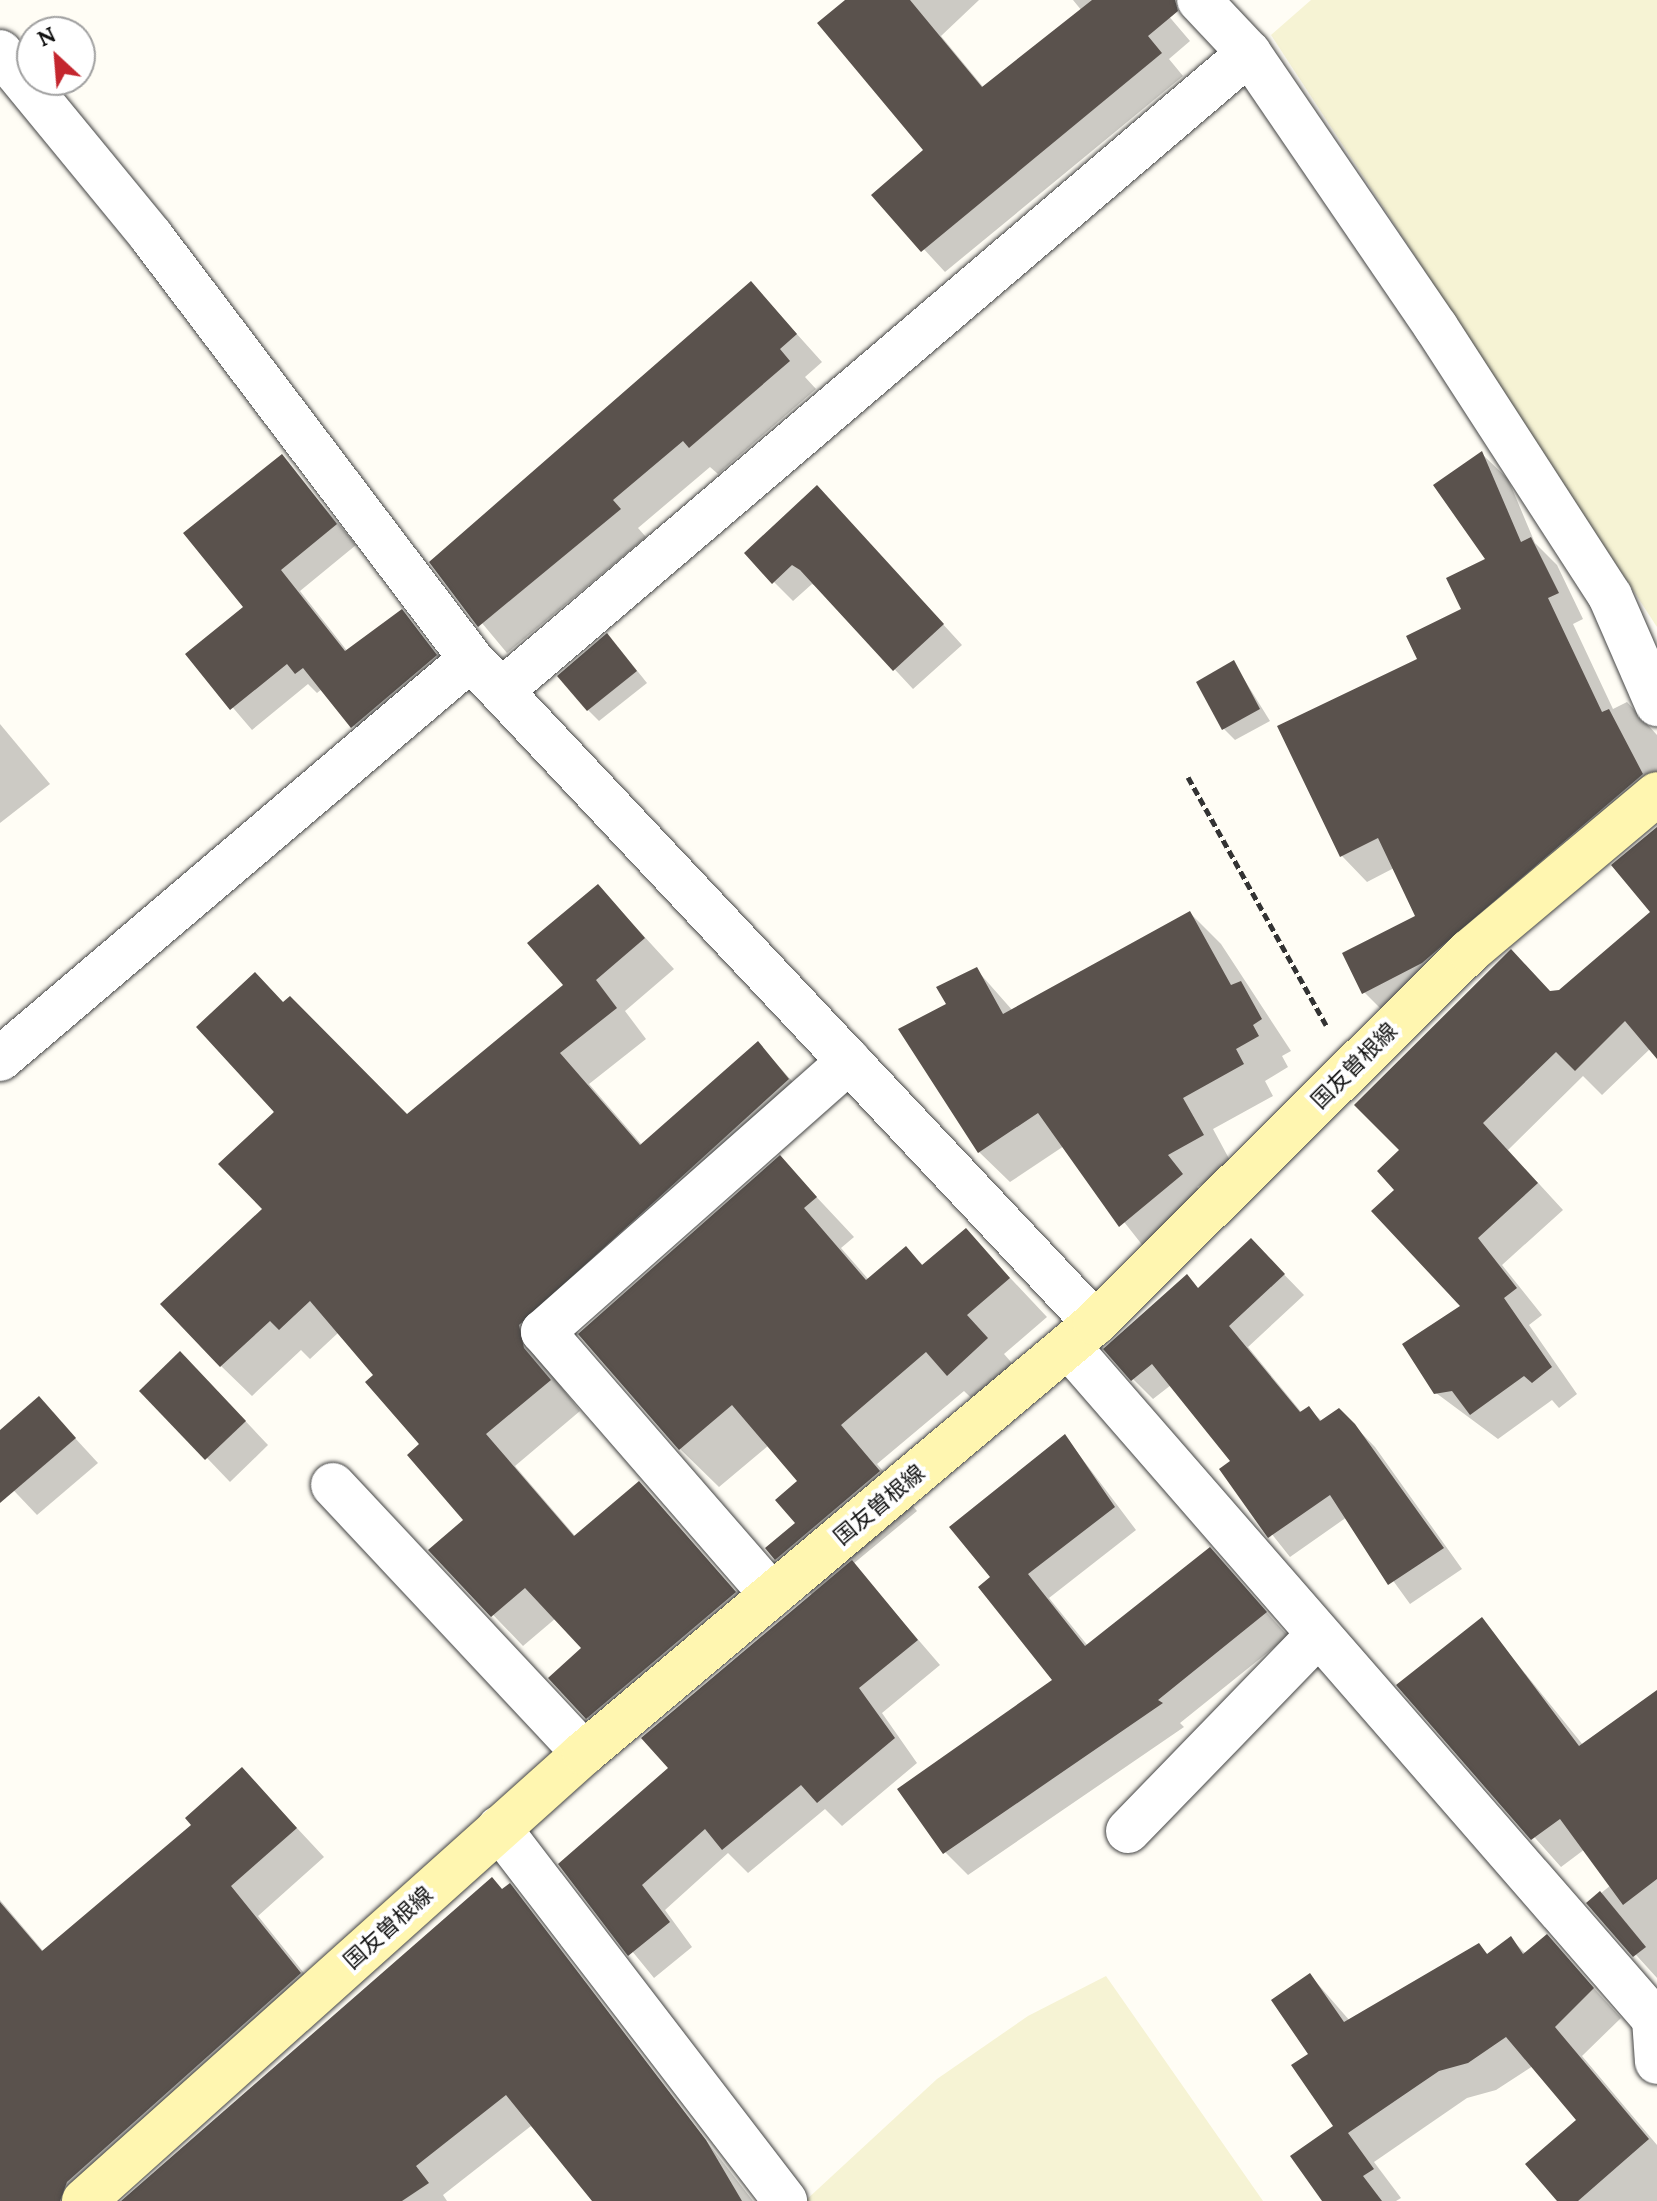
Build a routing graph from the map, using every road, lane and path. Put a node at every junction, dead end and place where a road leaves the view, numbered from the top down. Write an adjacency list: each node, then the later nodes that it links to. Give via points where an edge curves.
1 (1199, 0): 3 (street)
2 (0, 52): 4 (street, via 151,236)
3 (1249, 53): 5 (street); 6 (street, via 1610,596)
4 (471, 659): 5 (street); 9 (street)
5 (501, 691): 10 (street)
6 (1657, 704)
7 (1188, 777): 11 (path)
8 (1657, 794): 11 (main road, 国友曽根線, via 1470,951)
9 (0, 1059)
10 (849, 1061): 12 (street); 14 (street, via 543,1332)
11 (1351, 1070): 12 (main road, 国友曽根線)
12 (1082, 1334): 14 (main road, 国友曽根線); 15 (street)
13 (333, 1485): 16 (street)
14 (772, 1595): 16 (main road, 国友曽根線)
15 (1317, 1636): 18 (street); 19 (street, via 1654,2019)
16 (584, 1753): 17 (main road, 国友曽根線)
17 (499, 1828): 20 (main road, 国友曽根線); 21 (street)
18 (1128, 1831)
19 (1657, 2062)
20 (84, 2201)
21 (785, 2201)

